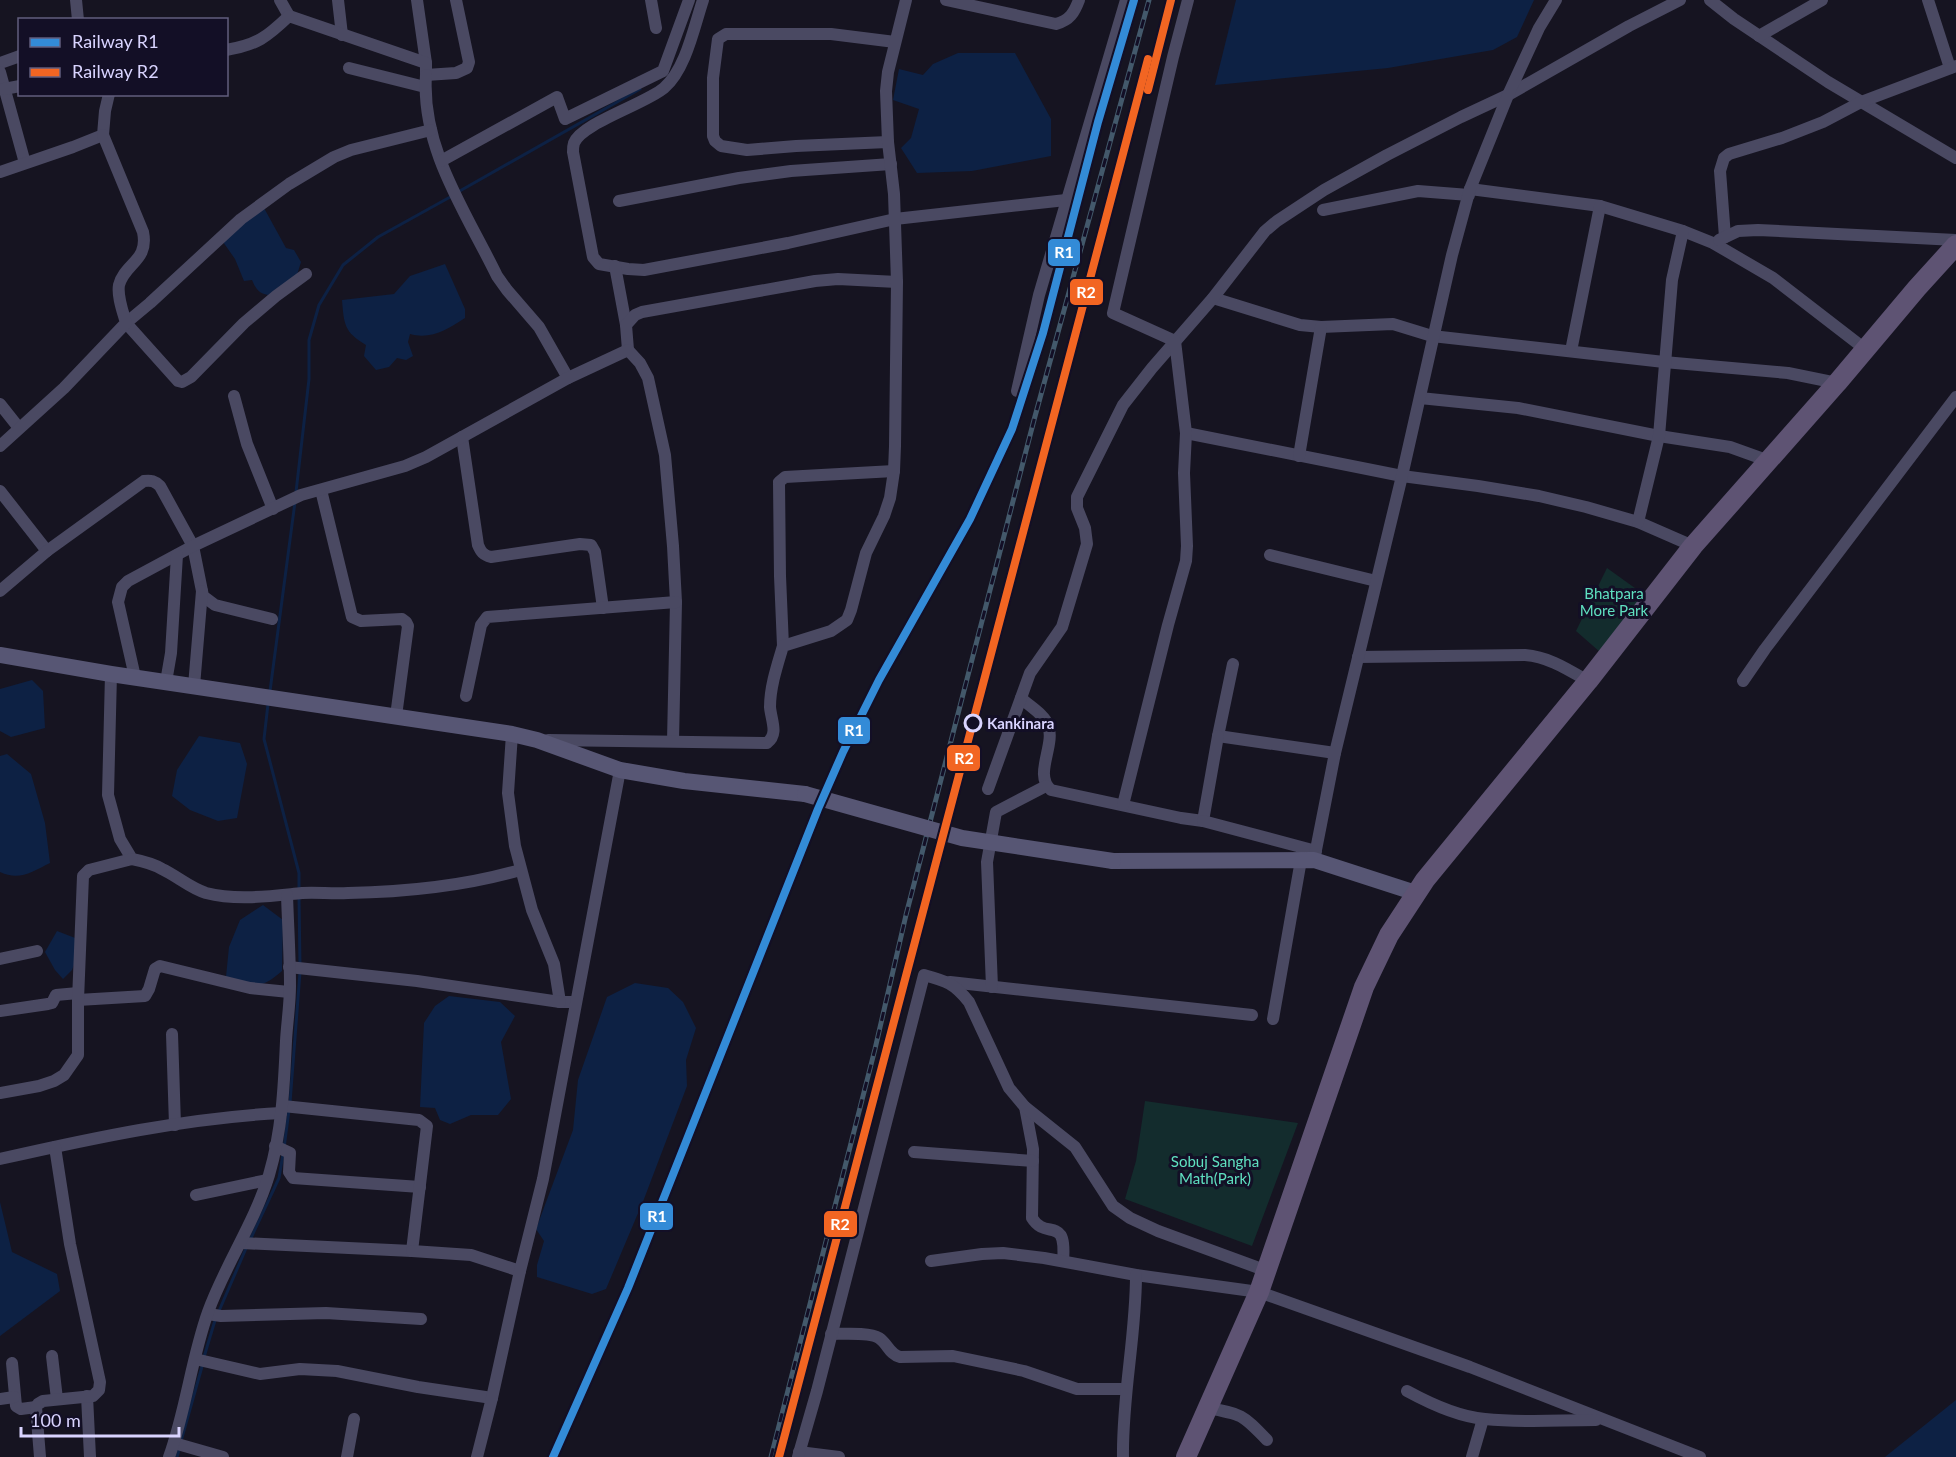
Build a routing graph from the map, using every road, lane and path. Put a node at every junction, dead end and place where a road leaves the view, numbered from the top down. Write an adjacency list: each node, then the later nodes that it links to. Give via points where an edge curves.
1 (76, 0): 20 (street)
2 (280, 0): 19 (street)
3 (338, 0): 22 (street)
4 (417, 0): 31 (street)
5 (456, 0): 31 (street, via 467,68)
6 (651, 0): 21 (street)
7 (689, 0): 37 (street, via 663,71)
8 (703, 0): 40 (street, via 682,62 666,86 584,130)
9 (907, 0): 24 (street)
10 (946, 0): 11 (street, via 1056,24 1072,16)
11 (1078, 0)
12 (1126, 0): 48 (street)
13 (1188, 0): 66 (street, via 1113,313)
14 (1556, 0): 34 (street)
15 (1710, 0): 23 (street)
16 (1822, 0): 23 (street)
17 (1677, 1): 34 (street)
18 (1931, 1): 28 (street)
19 (289, 16): 22 (street); 25 (street, via 259,41)
20 (78, 18)
21 (656, 28)
22 (342, 35): 31 (street)
23 (1759, 36): 36 (street)
24 (895, 42): 41 (street, via 886,91); 41 (street, via 831,34 726,34 718,39 713,78 713,136 721,146 747,150)
25 (228, 50)
26 (18, 57): 27 (street)
27 (0, 63)
28 (1953, 67): 36 (street)
29 (349, 68): 31 (street)
30 (0, 72): 33 (street)
31 (426, 75): 38 (street)
32 (18, 87): 33 (street)
33 (3, 93): 44 (street)
34 (1508, 95): 47 (street); 61 (street, via 1387,155 1296,207 1266,231)
35 (109, 96): 39 (street)
36 (1861, 102): 42 (street); 54 (street, via 1802,131 1724,158 1720,171)
37 (565, 119): 40 (street); 43 (street, via 557,97)
38 (431, 130): 43 (street); 62 (street, via 351,150 289,184 241,219)
39 (103, 135): 44 (street); 62 (street, via 145,240 140,258 119,285)
40 (574, 142): 58 (street, via 593,257 599,264)
41 (888, 142): 45 (street)
42 (1956, 158)
43 (441, 161): 71 (street, via 497,276 539,327)
44 (25, 163): 46 (street)
45 (891, 164): 49 (street, via 739,178); 52 (street)
46 (0, 172)
47 (1470, 192): 50 (street); 51 (street, via 1418,191); 65 (street)
48 (1066, 200): 52 (street); 73 (street)
49 (619, 201)
50 (1600, 206): 53 (street); 69 (street)
51 (1323, 210)
52 (895, 219): 58 (street, via 653,268); 60 (street)
53 (1683, 231): 56 (street); 70 (street, via 1672,280)
54 (1725, 237): 55 (street, via 1738,231 1758,230); 56 (street)
55 (1956, 240)
56 (1713, 243): 67 (street, via 1788,289)
57 (1956, 245): 67 (main road)
58 (615, 266): 63 (street)
59 (306, 274): 62 (street, via 244,323 182,382)
60 (897, 282): 63 (street, via 838,279 796,284 642,312); 85 (street)
61 (1213, 298): 64 (street, via 1300,325); 66 (street)
62 (126, 323): 78 (street)
63 (626, 325): 68 (street)
64 (1320, 327): 65 (street, via 1394,324); 83 (street)
65 (1432, 336): 69 (street); 76 (street)
66 (1175, 341): 79 (street); 113 (street, via 1123,405 1080,489 1077,508 1087,535 1084,554 1062,627 1034,665)
67 (1865, 349): 72 (main road)
68 (628, 350): 71 (street); 99 (street, via 648,378 663,440)
69 (1571, 351): 70 (street)
70 (1664, 362): 72 (street, via 1788,373); 80 (street)
71 (568, 378): 81 (street)
72 (1837, 383): 84 (main road)
73 (1017, 391)
74 (234, 396): 89 (street, via 247,444)
75 (1956, 397): 109 (street)
76 (1420, 398): 80 (street, via 1518,408); 86 (street)
77 (0, 404): 78 (street)
78 (19, 428): 82 (street)
79 (1186, 433): 83 (street); 123 (street, via 1186,561)
80 (1659, 436): 84 (street, via 1730,447); 90 (street)
81 (462, 437): 87 (street, via 405,466); 100 (street, via 481,552 491,556 591,545)
82 (0, 446)
83 (1299, 456): 86 (street)
84 (1768, 461): 92 (main road)
85 (894, 471): 102 (street, via 890,498 866,553 847,620 831,631); 102 (street, via 780,479)
86 (1402, 476): 90 (street, via 1539,496); 96 (street)
87 (321, 490): 89 (street); 114 (street, via 352,616 361,621 402,619 408,626)
88 (0, 491): 93 (street)
89 (273, 508): 91 (street)
90 (1638, 522): 92 (street)
91 (193, 546): 93 (street, via 160,486 148,480); 94 (street); 97 (street)
92 (1693, 546): 108 (main road)
93 (47, 551): 98 (street)
94 (177, 555): 107 (street, via 128,581 119,592); 110 (street)
95 (1270, 555): 96 (street)
96 (1376, 580): 104 (street)
97 (202, 589): 101 (street, via 203,596 215,605); 111 (street)
98 (0, 591)
99 (676, 602): 100 (street); 118 (street)
100 (603, 608): 112 (street, via 486,617)
101 (272, 619)
102 (783, 646): 118 (street, via 770,708 772,740 759,744)
103 (0, 655): 106 (main road)
104 (1358, 657): 108 (street, via 1539,656); 119 (street)
105 (1233, 664): 116 (street)
106 (111, 674): 107 (main road); 126 (street, via 108,795 120,839)
107 (135, 677): 110 (main road)
108 (1588, 681): 128 (main road)
109 (1743, 681)
110 (166, 682): 111 (main road)
111 (194, 686): 114 (main road)
112 (466, 696)
113 (1021, 698): 121 (street, via 1048,723 1050,736 1043,777); 122 (street)
114 (396, 716): 115 (main road)
115 (512, 734): 117 (main road); 127 (street, via 508,793)
116 (1218, 736): 119 (street); 124 (street)
117 (537, 740): 118 (street); 120 (main road)
118 (673, 741)
119 (1335, 753): 125 (street)
120 (620, 770): 125 (main road, bridge, via 805,794 962,838 1113,861); 138 (street)
121 (1046, 786): 123 (street); 134 (street, via 996,812 987,862)
122 (988, 789)
123 (1123, 805): 124 (street)
124 (1203, 821): 125 (street)
125 (1310, 857): 128 (main road); 141 (street)
126 (132, 860): 129 (street, via 154,865 206,893); 136 (street, via 89,870 83,876)
127 (520, 870): 129 (street, via 423,888); 137 (street, via 554,964)
128 (1416, 893): 160 (main road, via 1389,935 1364,987)
129 (294, 894): 132 (street)
130 (37, 951): 131 (street)
131 (0, 959)
132 (296, 968): 135 (street); 137 (street)
133 (950, 982): 134 (street); 144 (street, via 969,1002 1000,1073); 165 (street, via 924,975)
134 (992, 987): 140 (street)
135 (290, 992): 136 (street, via 250,988 160,966 155,969 145,996); 145 (street)
136 (78, 997): 139 (street, via 56,995 52,1003); 143 (street, via 78,1056 72,1066 54,1081)
137 (560, 1002): 138 (street)
138 (575, 1002): 159 (street, via 543,1179)
139 (0, 1011)
140 (1252, 1015)
141 (1273, 1019)
142 (172, 1034): 146 (street)
143 (0, 1093)
144 (1025, 1107): 151 (street, via 1033,1139); 160 (street, via 1075,1147 1120,1213)
145 (286, 1108): 146 (street); 148 (street); 153 (street, via 419,1120 428,1126)
146 (175, 1125): 147 (street)
147 (55, 1147): 150 (street); 171 (street, via 70,1244 99,1382 97,1393)
148 (280, 1148): 152 (street); 153 (street, via 290,1153 289,1172 293,1178)
149 (914, 1152): 151 (street)
150 (0, 1159)
151 (1033, 1161): 158 (street, via 1034,1222 1062,1236)
152 (267, 1180): 154 (street); 155 (street)
153 (420, 1187): 156 (street)
154 (196, 1195)
155 (248, 1243): 156 (street); 163 (street, via 220,1285)
156 (412, 1251): 159 (street, via 471,1255)
157 (931, 1261): 158 (street, via 992,1253)
158 (1063, 1261): 161 (street)
159 (520, 1271): 173 (street)
160 (1267, 1271): 162 (main road)
161 (1136, 1275): 162 (street); 169 (street)
162 (1259, 1292): 177 (main road); 180 (street)
163 (214, 1315): 164 (street, via 326,1313); 167 (street)
164 (421, 1319)
165 (831, 1334): 169 (street, via 874,1336 900,1357 953,1356 1024,1371 1077,1389); 183 (street)
166 (52, 1356): 175 (street)
167 (201, 1361): 173 (street, via 260,1374 300,1369 337,1371); 182 (street)
168 (12, 1363): 172 (street)
169 (1126, 1389): 192 (street)
170 (1407, 1391): 179 (street, via 1444,1408)
171 (87, 1396): 175 (street); 186 (street)
172 (14, 1397): 174 (street); 176 (street, via 19,1408)
173 (492, 1398): 190 (street)
174 (0, 1399)
175 (57, 1400): 176 (street, via 43,1401)
176 (36, 1407): 185 (street)
177 (1207, 1408): 181 (street, via 1239,1414); 193 (main road)
178 (354, 1419): 189 (street)
179 (1483, 1419): 180 (street); 194 (street)
180 (1603, 1419): 184 (street)
181 (1267, 1440)
182 (179, 1445): 187 (street); 188 (street)
183 (799, 1454): 191 (street)
184 (1692, 1455)
185 (40, 1457)
186 (90, 1457)
187 (169, 1457)
188 (223, 1457)
189 (347, 1457)
190 (477, 1457)
191 (839, 1457)
192 (1123, 1457)
193 (1186, 1457)
194 (1472, 1457)

